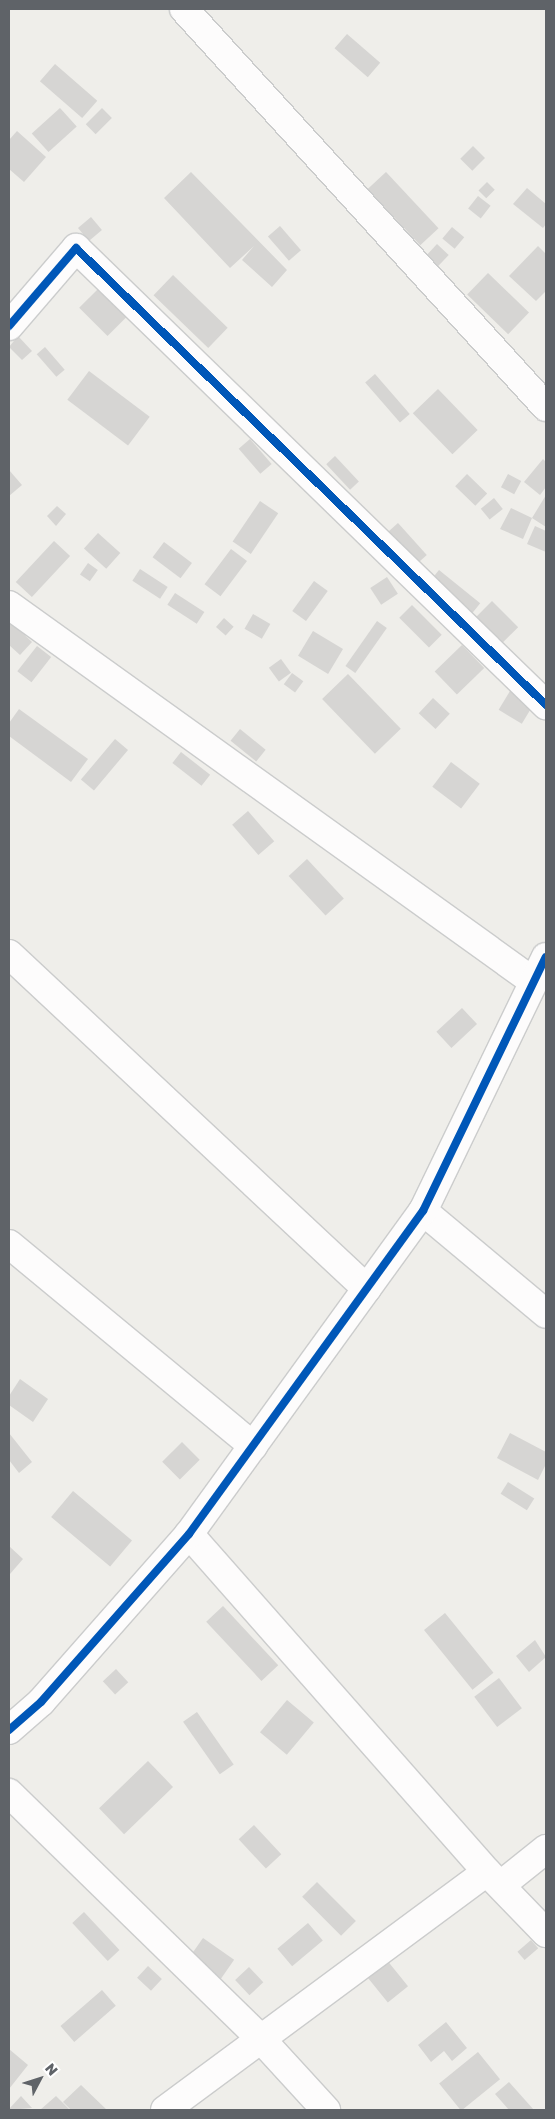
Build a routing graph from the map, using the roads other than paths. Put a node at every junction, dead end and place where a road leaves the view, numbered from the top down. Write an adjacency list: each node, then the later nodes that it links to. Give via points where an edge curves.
1 (184, 9): 3 (street)
2 (9, 326): 5 (street, via 76,248)
3 (546, 407)
4 (9, 605): 8 (street)
5 (546, 705)
6 (9, 954): 11 (street)
7 (546, 957): 8 (street)
8 (534, 982): 9 (street)
9 (423, 1211): 11 (street); 12 (street)
10 (9, 1244): 13 (street)
11 (367, 1289): 13 (street)
12 (546, 1314)
13 (252, 1446): 14 (street)
14 (189, 1534): 15 (street, via 41,1702); 18 (street)
15 (10, 1724)
16 (9, 1793): 20 (street)
17 (546, 1849): 18 (street)
18 (494, 1879): 19 (street); 20 (street)
19 (546, 1933)
20 (260, 2038): 21 (street); 22 (street)
21 (165, 2110)
22 (326, 2110)

